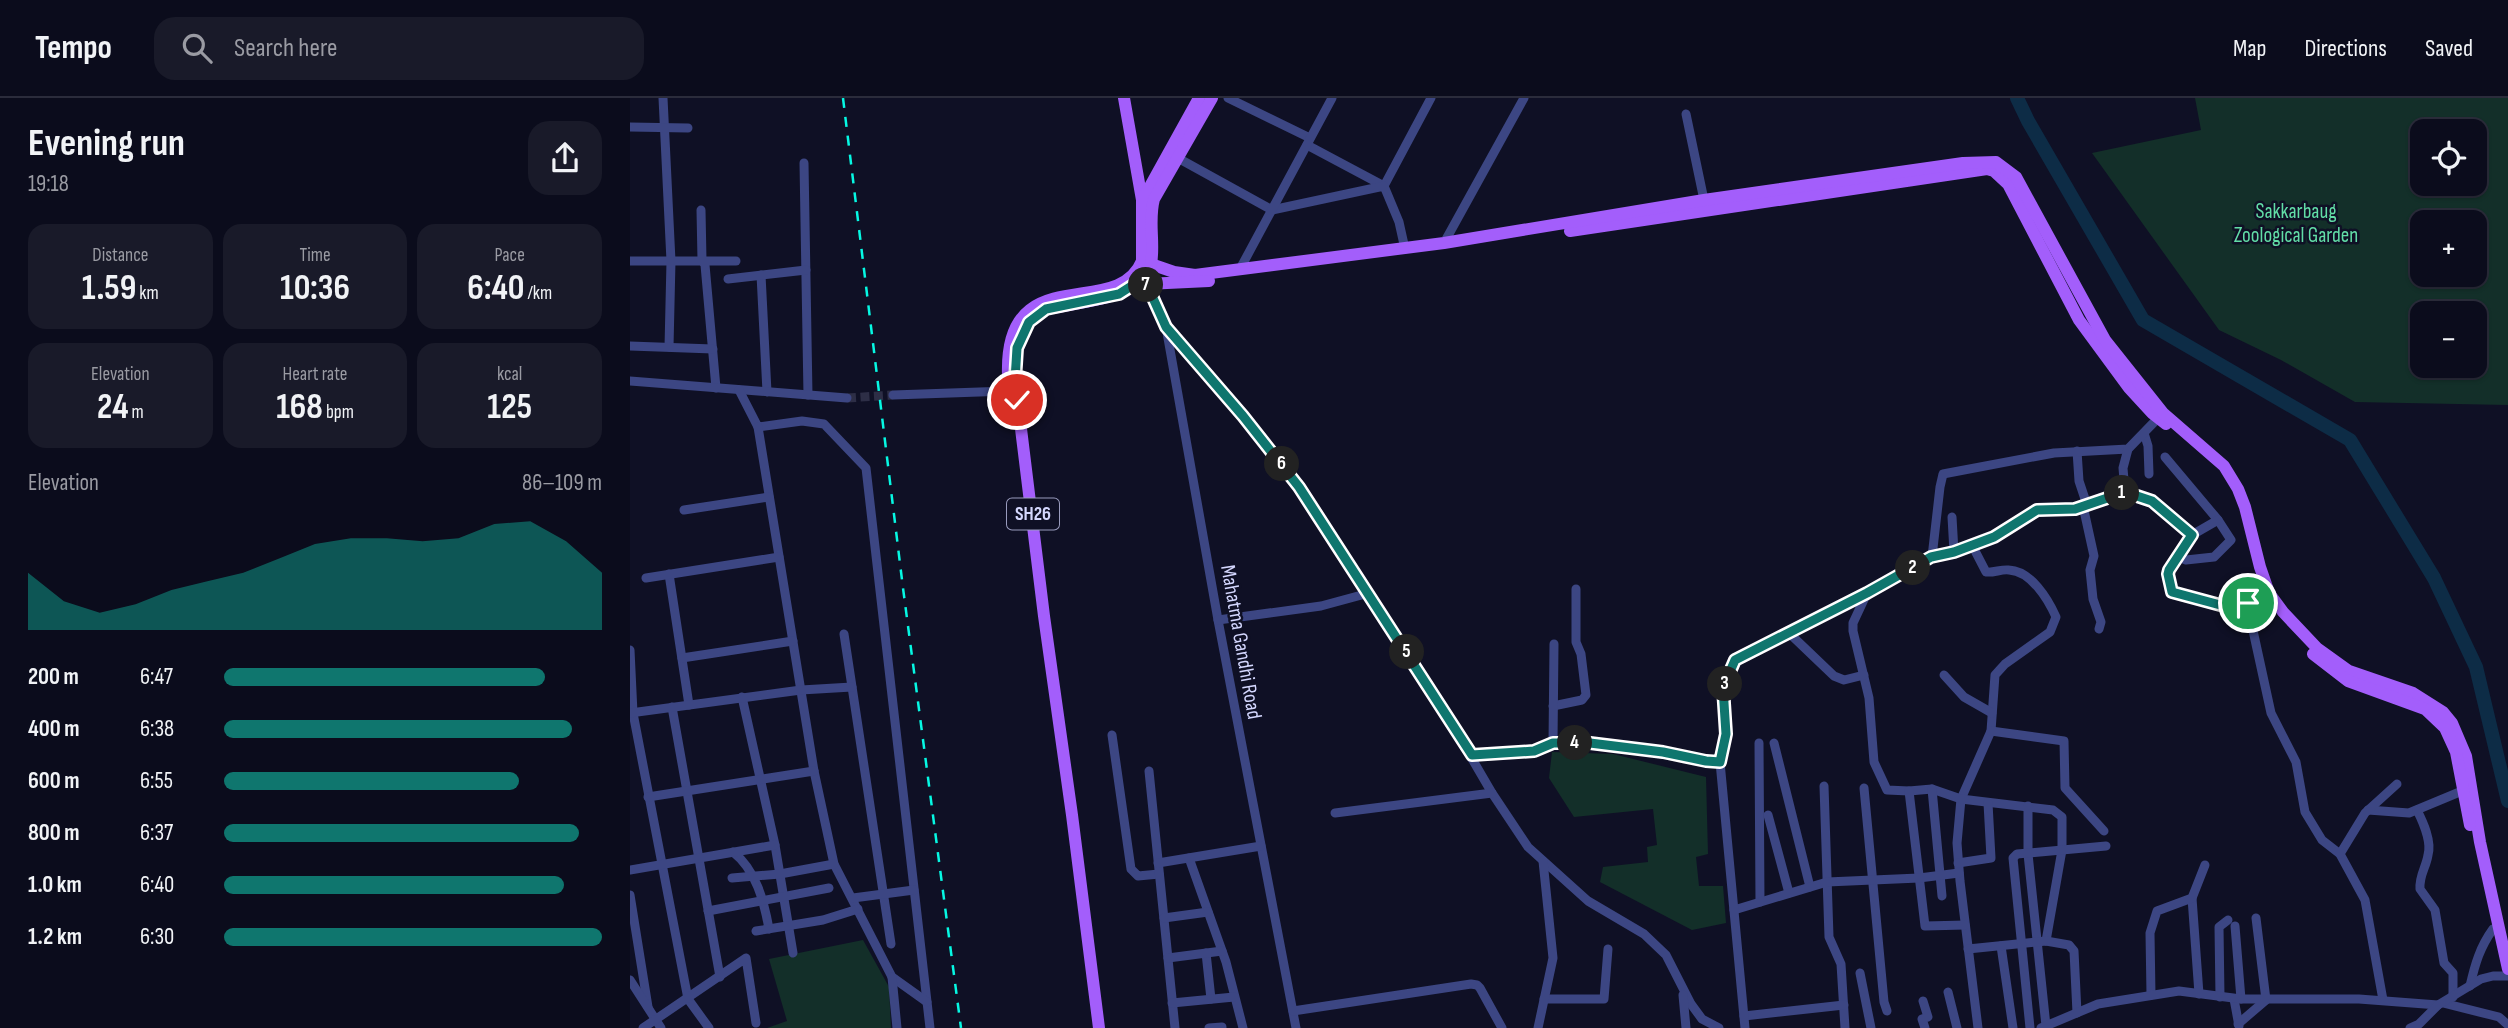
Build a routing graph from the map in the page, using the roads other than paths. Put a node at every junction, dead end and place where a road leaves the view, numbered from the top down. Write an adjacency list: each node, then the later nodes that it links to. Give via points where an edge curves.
1 (663, 98): 11 (street)
2 (1124, 98): 18 (main road)
3 (1199, 98): 18 (main road)
4 (1212, 98): 14 (main road)
5 (1228, 98): 13 (street)
6 (1332, 98): 13 (street)
7 (1432, 98): 16 (street)
8 (1524, 98): 22 (street)
9 (1686, 114): 17 (street)
10 (630, 127): 11 (street)
11 (664, 128): 12 (street); 26 (street)
12 (688, 128)
13 (1309, 142): 16 (street); 20 (street)
14 (1176, 158): 20 (street); 21 (main road)
15 (804, 163): 29 (street)
16 (1384, 186): 20 (street); 23 (street)
17 (1704, 200): 22 (main road); 45 (main road, via 1996,162 2016,177 2105,340)
18 (1142, 201): 21 (main road); 30 (main road)
19 (701, 210): 24 (street)
20 (1272, 210): 28 (street)
21 (1151, 211): 30 (main road)
22 (1444, 243): 23 (main road)
23 (1405, 249): 28 (main road)
24 (702, 260): 26 (street); 27 (street); 36 (street)
25 (630, 261): 26 (street)
26 (671, 261): 35 (street)
27 (736, 261)
28 (1240, 269): 30 (main road, via 1184,274)
29 (806, 270): 31 (street); 42 (street)
30 (1144, 271): 33 (street, Mahatma Gandhi Road); 40 (main road, SH26, via 1099,291 1040,302 1029,311 1010,341); 45 (main road, via 1192,283 1299,271 1987,169 2008,184 2079,320 2129,388); 213 (main road, SH26, via 1119,294 1038,314 1022,334 1015,361)
31 (761, 275): 32 (street); 41 (street)
32 (728, 279)
33 (1166, 327): 67 (street, via 1278,458); 71 (street, Mahatma Gandhi Road)
34 (630, 346): 35 (street)
35 (669, 347): 36 (street)
36 (713, 349): 38 (street)
37 (630, 381): 38 (street)
38 (716, 388): 39 (street)
39 (739, 390): 41 (street); 46 (street)
40 (1008, 391): 43 (street); 213 (main road, SH26)
41 (767, 392): 42 (street)
42 (808, 395): 44 (street)
43 (893, 395)
44 (847, 398)
45 (2160, 415): 47 (street); 69 (main road, via 2224,466 2238,489)
46 (758, 427): 53 (street); 143 (street, via 802,421 824,424 866,468)
47 (2144, 433): 48 (street); 51 (street)
48 (2128, 449): 49 (street); 52 (street, via 2123,468)
49 (2077, 452): 54 (street); 62 (street, via 1944,474)
50 (2165, 457): 57 (street)
51 (2149, 474)
52 (2125, 492): 54 (street); 58 (street, via 2152,501)
53 (769, 497): 55 (street); 61 (street)
54 (2085, 505): 59 (street, via 2037,510); 72 (street)
55 (684, 510)
56 (1952, 517): 60 (street)
57 (2218, 520): 58 (street); 63 (street, via 2231,540 2214,557)
58 (2192, 535): 63 (street)
59 (1972, 545): 60 (street); 89 (street, via 1986,572 2006,569 2026,575 2056,617 2050,632 1994,675)
60 (1954, 552): 62 (street)
61 (779, 557): 64 (street); 75 (street)
62 (1932, 557): 68 (street)
63 (2179, 557): 70 (street, via 2168,574 2172,592 2224,606)
64 (670, 574): 65 (street); 78 (street)
65 (646, 578)
66 (1576, 589): 86 (street, via 1576,642 1586,695)
67 (1369, 593): 71 (street, via 1321,606); 95 (street)
68 (1867, 593): 73 (street); 81 (street, via 1853,626)
69 (2267, 594): 70 (street); 106 (main road, via 2287,630 2330,668 2348,681 2411,702 2445,728); 175 (main road, via 2299,631 2349,671 2413,693 2452,723 2466,755)
70 (2248, 603): 123 (street, via 2271,713 2296,762 2305,812 2322,841)
71 (1218, 620): 118 (street, Mahatma Gandhi Road)
72 (2099, 629)
73 (1789, 633): 81 (street, via 1834,676 1844,680); 96 (street, via 1735,660 1723,688 1726,734)
74 (844, 634): 82 (street)
75 (793, 641): 78 (street); 83 (street)
76 (1554, 644): 86 (street)
77 (630, 650): 79 (street)
78 (682, 658): 85 (street)
79 (631, 671): 88 (street)
80 (1944, 675): 89 (street, via 1964,697)
81 (1864, 676): 105 (street, via 1874,762 1887,790)
82 (852, 687): 83 (street); 144 (street)
83 (801, 690): 84 (street); 97 (street)
84 (742, 697): 85 (street); 99 (street)
85 (689, 705): 87 (street)
86 (1553, 706): 92 (street)
87 (672, 708): 88 (street); 104 (street)
88 (632, 713): 108 (street)
89 (1992, 713): 90 (street)
90 (1991, 731): 109 (street); 116 (street, via 2064,741 2065,788)
91 (1112, 735): 134 (street, via 1131,869 1138,876)
92 (1553, 743): 95 (street, via 1534,751); 96 (street, via 1590,743)
93 (1759, 743): 152 (street)
94 (1774, 743): 141 (street)
95 (1472, 755): 107 (street)
96 (1720, 762): 154 (street)
97 (814, 771): 99 (street); 128 (street)
98 (1149, 771): 127 (street)
99 (761, 779): 104 (street); 117 (street)
100 (2397, 784): 112 (street)
101 (1824, 786): 140 (street)
102 (1864, 788): 139 (street)
103 (1932, 789): 105 (street); 109 (street); 135 (street)
104 (686, 791): 108 (street); 124 (street)
105 (1909, 791): 138 (street)
106 (2462, 791): 113 (street); 162 (main road)
107 (1492, 793): 114 (street); 126 (street, via 1528,847)
108 (648, 797): 129 (street)
109 (1961, 799): 110 (street); 131 (street)
110 (1988, 803): 111 (street); 131 (street, via 1991,859)
111 (2028, 806): 120 (street, via 2053,810 2062,817); 122 (street)
112 (2368, 810): 113 (street, via 2405,814); 123 (street)
113 (2417, 810): 186 (street, via 2429,854 2420,889 2435,910 2444,963 2453,973)
114 (1335, 813)
115 (1768, 815): 145 (street)
116 (2104, 831)
117 (775, 845): 121 (street); 133 (street)
118 (1261, 846): 125 (street); 199 (street, Mahatma Gandhi Road)
119 (2106, 846): 120 (street)
120 (2062, 850): 122 (street); 164 (street)
121 (733, 852): 124 (street); 136 (street)
122 (2028, 854): 164 (street); 166 (street, via 2012,858)
123 (2340, 854): 192 (street, via 2365,900)
124 (699, 858): 129 (street); 155 (street)
125 (1189, 858): 127 (street); 156 (street)
126 (1544, 861): 180 (street, via 1588,901 1644,934 1666,955); 189 (street, via 1553,958)
127 (1158, 863): 134 (street)
128 (834, 864): 133 (street); 149 (street)
129 (661, 865): 132 (street); 187 (street)
130 (2205, 865): 150 (street)
131 (1959, 868): 135 (street); 160 (street)
132 (630, 870)
133 (780, 874): 136 (street); 148 (street)
134 (1160, 874): 157 (street)
135 (1941, 875): 138 (street); 147 (street)
136 (752, 876): 137 (street); 151 (street)
137 (732, 878)
138 (1919, 878): 139 (street); 160 (street, via 1925,926)
139 (1871, 880): 140 (street); 200 (street)
140 (1827, 882): 141 (street); 197 (street, via 1829,937 1841,964)
141 (1810, 887): 145 (street)
142 (829, 888): 148 (street)
143 (914, 890): 144 (street); 193 (street)
144 (884, 894): 149 (street); 165 (street)
145 (1789, 894): 152 (street)
146 (630, 895): 198 (street)
147 (1942, 895)
148 (784, 898): 151 (street); 159 (street)
149 (853, 898): 153 (street)
150 (2192, 898): 182 (street); 183 (street, via 2157,911 2150,933)
151 (764, 902): 155 (street); 161 (street)
152 (1760, 902): 154 (street)
153 (858, 909): 159 (street); 177 (street)
154 (1734, 910): 202 (street)
155 (708, 911): 176 (street)
156 (1208, 912): 157 (street); 170 (street)
157 (1164, 918): 173 (street)
158 (2256, 918): 191 (street)
159 (789, 925): 161 (street); 171 (street)
160 (1965, 925): 169 (street)
161 (769, 929): 163 (street)
162 (2493, 929): 175 (main road); 179 (street, via 2479,952)
163 (756, 931)
164 (2042, 942): 166 (street); 201 (street, via 2069,945 2074,951); 208 (street)
165 (891, 944)
166 (2022, 944): 167 (street); 229 (street)
167 (2001, 946): 169 (street); 228 (street)
168 (1608, 949): 189 (street, via 1604,999)
169 (1968, 949): 227 (street)
170 (1222, 951): 172 (street); 184 (street)
171 (793, 953)
172 (1206, 953): 173 (street); 188 (street)
173 (1168, 958): 195 (street)
174 (1860, 973): 224 (street)
175 (2507, 976): 179 (street, via 2493,976)
176 (720, 977): 187 (street); 203 (street, via 746,958)
177 (892, 977): 193 (street); 211 (street)
178 (630, 980): 198 (street)
179 (2470, 986): 186 (street)
180 (1682, 987): 220 (street); 221 (street, via 1702,1019)
181 (1948, 992): 226 (street)
182 (2199, 994): 183 (street, via 2179,990); 185 (street)
183 (2151, 995): 201 (street, via 2098,1004)
184 (1234, 997): 188 (street); 216 (street)
185 (2220, 997): 190 (street); 190 (street, via 2219,927 2232,923)
186 (2453, 998): 196 (street)
187 (688, 999): 204 (street); 210 (street)
188 (1212, 999): 195 (street)
189 (1544, 999): 219 (street)
190 (2237, 999): 191 (street); 206 (street)
191 (2266, 1000): 192 (street); 206 (street)
192 (2383, 1000): 196 (street)
193 (927, 1002): 212 (street)
194 (1923, 1002): 225 (street, via 1928,1017 1922,1019)
195 (1172, 1003): 214 (street)
196 (2441, 1004): 205 (street, via 2500,1017); 230 (street)
197 (1844, 1005): 202 (street); 223 (street)
198 (648, 1007): 204 (street)
199 (1293, 1011): 217 (street, Mahatma Gandhi Road); 218 (street, via 1471,984 1480,988)
200 (1887, 1011)
201 (2077, 1013): 208 (street)
202 (1744, 1016): 222 (street)
203 (756, 1023)
204 (659, 1024): 209 (street)
205 (2508, 1025)
206 (2239, 1026)
207 (1222, 1027): 215 (street)
208 (2043, 1027)
209 (643, 1028)
210 (709, 1028)
211 (897, 1028)
212 (930, 1028)
213 (1096, 1028)
214 (1175, 1028)
215 (1209, 1028)
216 (1243, 1028)
217 (1296, 1028)
218 (1502, 1028)
219 (1538, 1028)
220 (1686, 1028)
221 (1719, 1028)
222 (1745, 1028)
223 (1845, 1028)
224 (1871, 1028)
225 (1925, 1028)
226 (1957, 1028)
227 (1978, 1028)
228 (2013, 1028)
229 (2030, 1028)
230 (2410, 1028)

